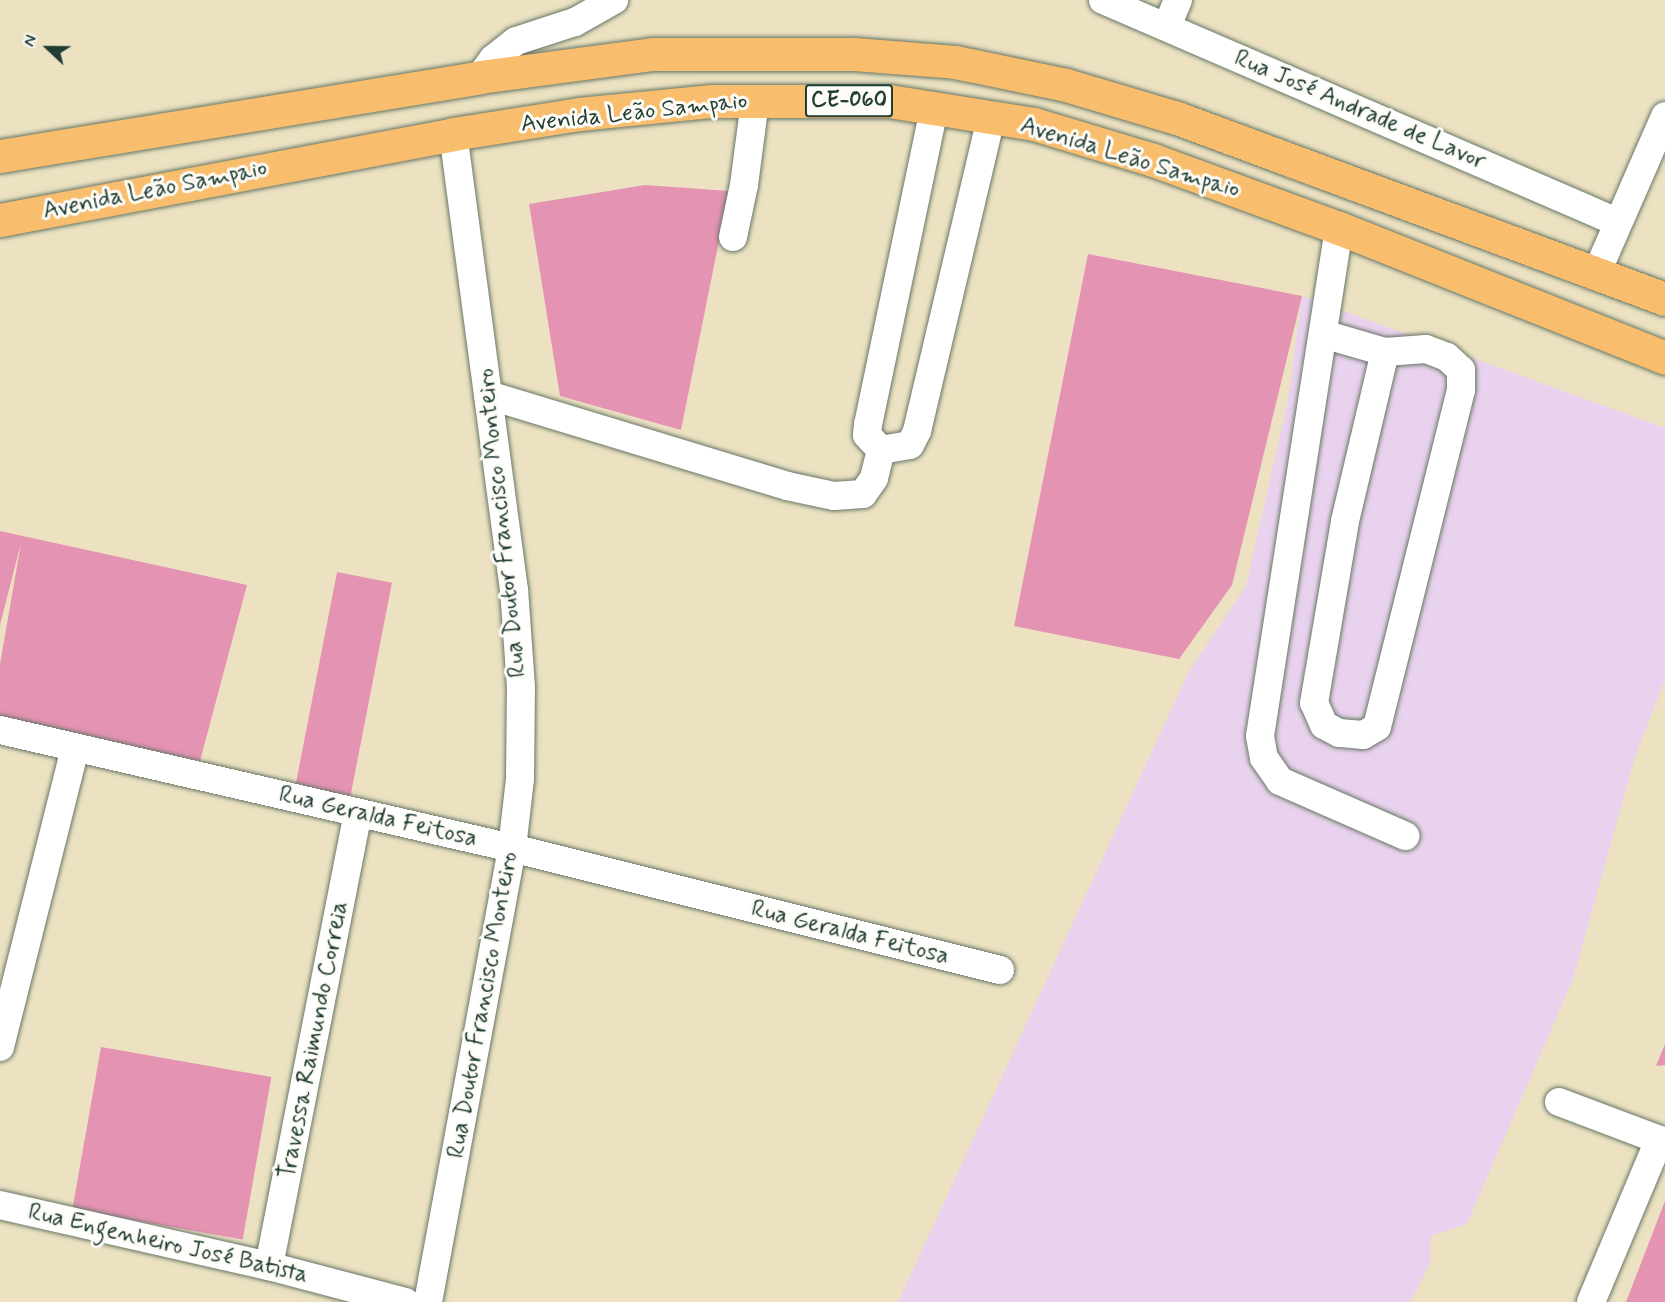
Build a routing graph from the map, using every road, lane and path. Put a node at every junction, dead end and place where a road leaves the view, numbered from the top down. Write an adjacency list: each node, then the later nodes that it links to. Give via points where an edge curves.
1 (614, 0): 5 (street, via 583,19 516,41 493,59)
2 (1103, 0): 4 (street, Rua José Andrade de Lavor)
3 (1178, 0): 4 (street)
4 (1167, 26): 13 (street, Rua José Andrade de Lavor)
5 (480, 77): 11 (highway, Avenida Leão Sampaio / CE-060); 16 (highway, Avenida Leão Sampaio / CE-060, via 652,54 854,54 955,62 1066,85 1177,118)
6 (755, 101): 7 (highway, Avenida Leão Sampaio / CE-060, via 888,101); 10 (highway, Avenida Leão Sampaio / CE-060, via 712,101 579,114); 15 (street)
7 (934, 109): 9 (highway, Avenida Leão Sampaio / CE-060); 22 (street, via 868,424 867,435)
8 (1665, 116): 13 (street)
9 (991, 118): 14 (highway, Avenida Leão Sampaio / CE-060, via 1034,124 1153,160); 22 (street, via 917,432 910,445)
10 (453, 134): 12 (highway, Avenida Leão Sampaio / CE-060); 21 (street, Rua Doutor Francisco Monteiro)
11 (0, 156)
12 (0, 220)
13 (1617, 222): 16 (street)
14 (1339, 228): 18 (street); 20 (highway, Avenida Leão Sampaio / CE-060)
15 (733, 237)
16 (1597, 272): 17 (highway, Avenida Leão Sampaio / CE-060)
17 (1665, 299)
18 (1323, 334): 19 (street); 26 (street, via 1260,736 1264,758 1281,781)
19 (1385, 352): 19 (street, via 1345,521 1314,703 1324,725 1339,733 1363,735 1377,727 1461,390 1461,370 1447,357 1426,349)
20 (1665, 358)
21 (488, 395): 22 (street, via 775,482 834,496 863,494 874,478); 27 (street, Rua Doutor Francisco Monteiro, via 514,590 521,687 520,779)
22 (881, 450)
23 (0, 730): 24 (street, Rua Geralda Feitosa)
24 (75, 748): 25 (street, Rua Geralda Feitosa); 29 (street)
25 (358, 813): 27 (street, Rua Geralda Feitosa); 33 (street, Travessa Raimundo Correia)
26 (1406, 836)
27 (512, 848): 28 (street, Rua Geralda Feitosa); 35 (street, Rua Doutor Francisco Monteiro)
28 (1000, 970)
29 (0, 1047)
30 (1559, 1102): 31 (street)
31 (1662, 1141): 36 (street)
32 (0, 1205): 33 (street, Rua Engenheiro José Batista)
33 (269, 1266): 34 (street, Rua Engenheiro José Batista)
34 (405, 1302)
35 (428, 1302)
36 (1591, 1302)

